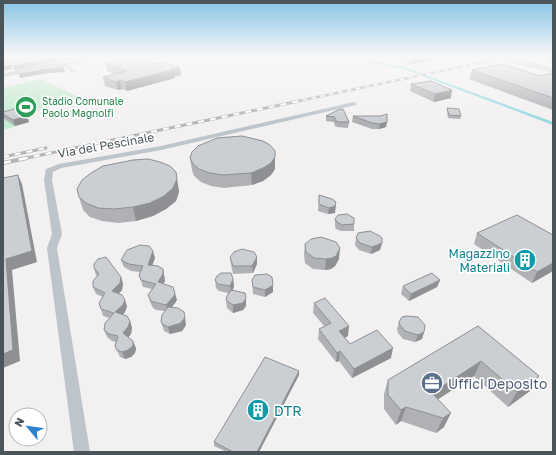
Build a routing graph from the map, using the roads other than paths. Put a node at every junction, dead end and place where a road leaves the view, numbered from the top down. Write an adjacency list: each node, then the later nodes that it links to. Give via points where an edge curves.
1 (354, 104): 2 (street, Via del Pescinale, via 161,148 59,166 49,171 48,180 57,234 52,248)
2 (82, 452)

